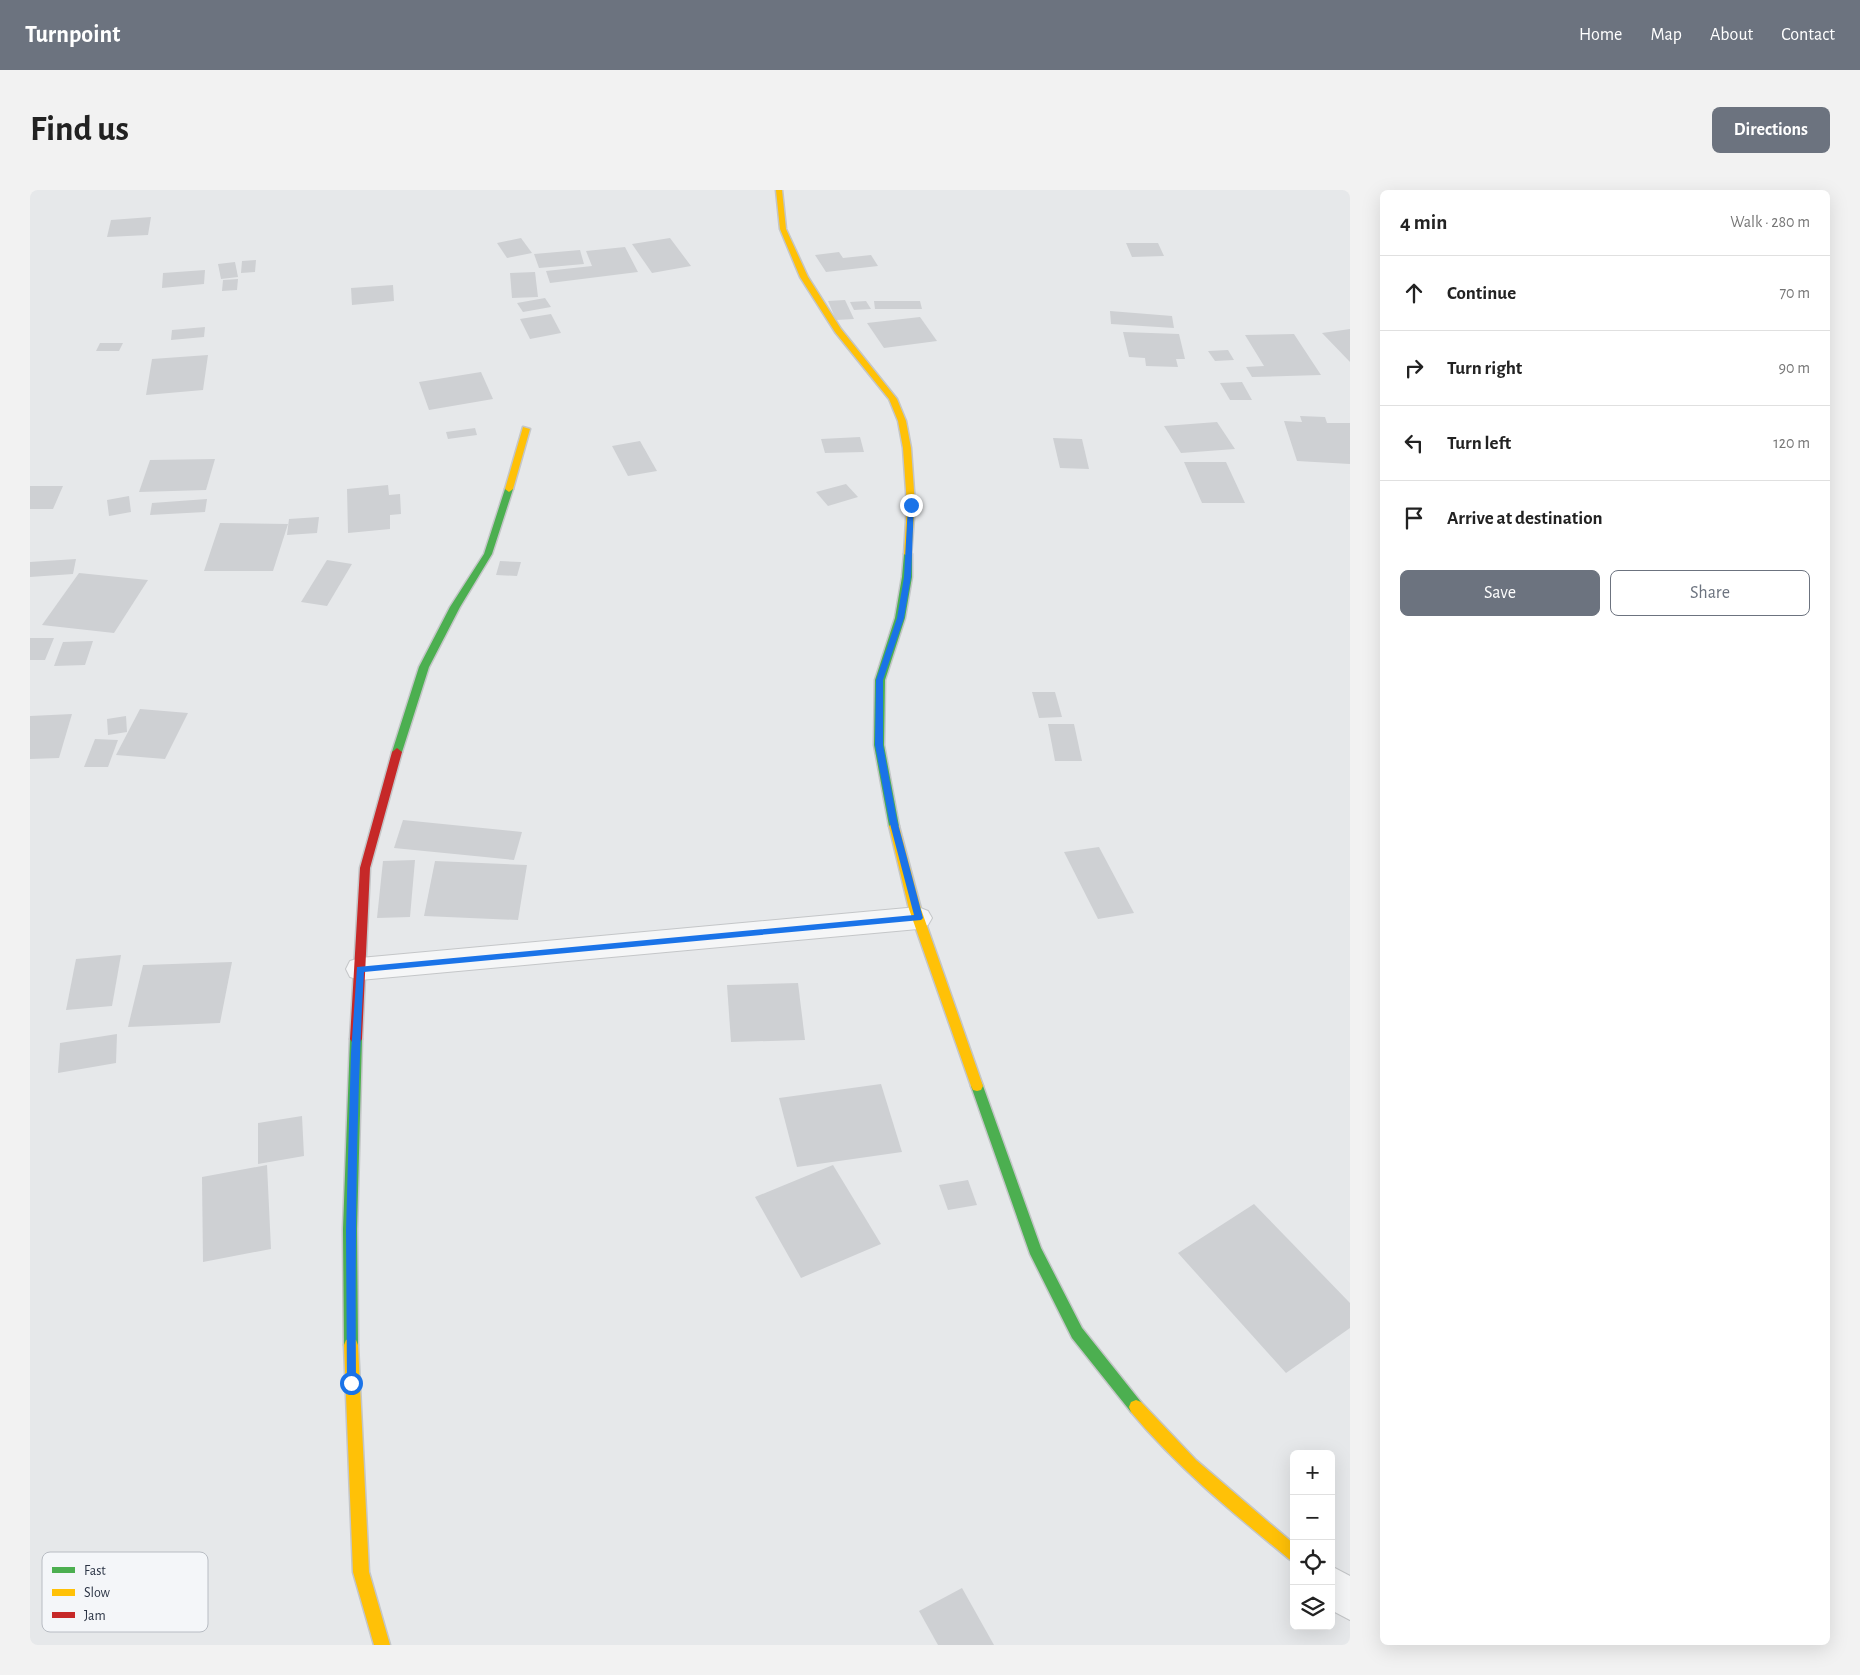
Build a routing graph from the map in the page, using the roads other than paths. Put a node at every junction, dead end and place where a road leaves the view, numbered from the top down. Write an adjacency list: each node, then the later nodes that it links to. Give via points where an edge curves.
1 (779, 190): 3 (street, via 783,229 804,277 838,330 893,399 902,421 911,505 907,577 900,618 880,680 879,745 893,820)
2 (526, 429): 4 (street, via 488,554 455,607 424,667 393,764 365,868)
3 (918, 918): 4 (street); 5 (street, via 1035,1250 1076,1333 1155,1430)
4 (360, 969): 8 (street, via 350,1230 351,1383 360,1572)
5 (1290, 1551)
6 (1335, 1588): 7 (street)
7 (1350, 1601)
8 (382, 1645)

